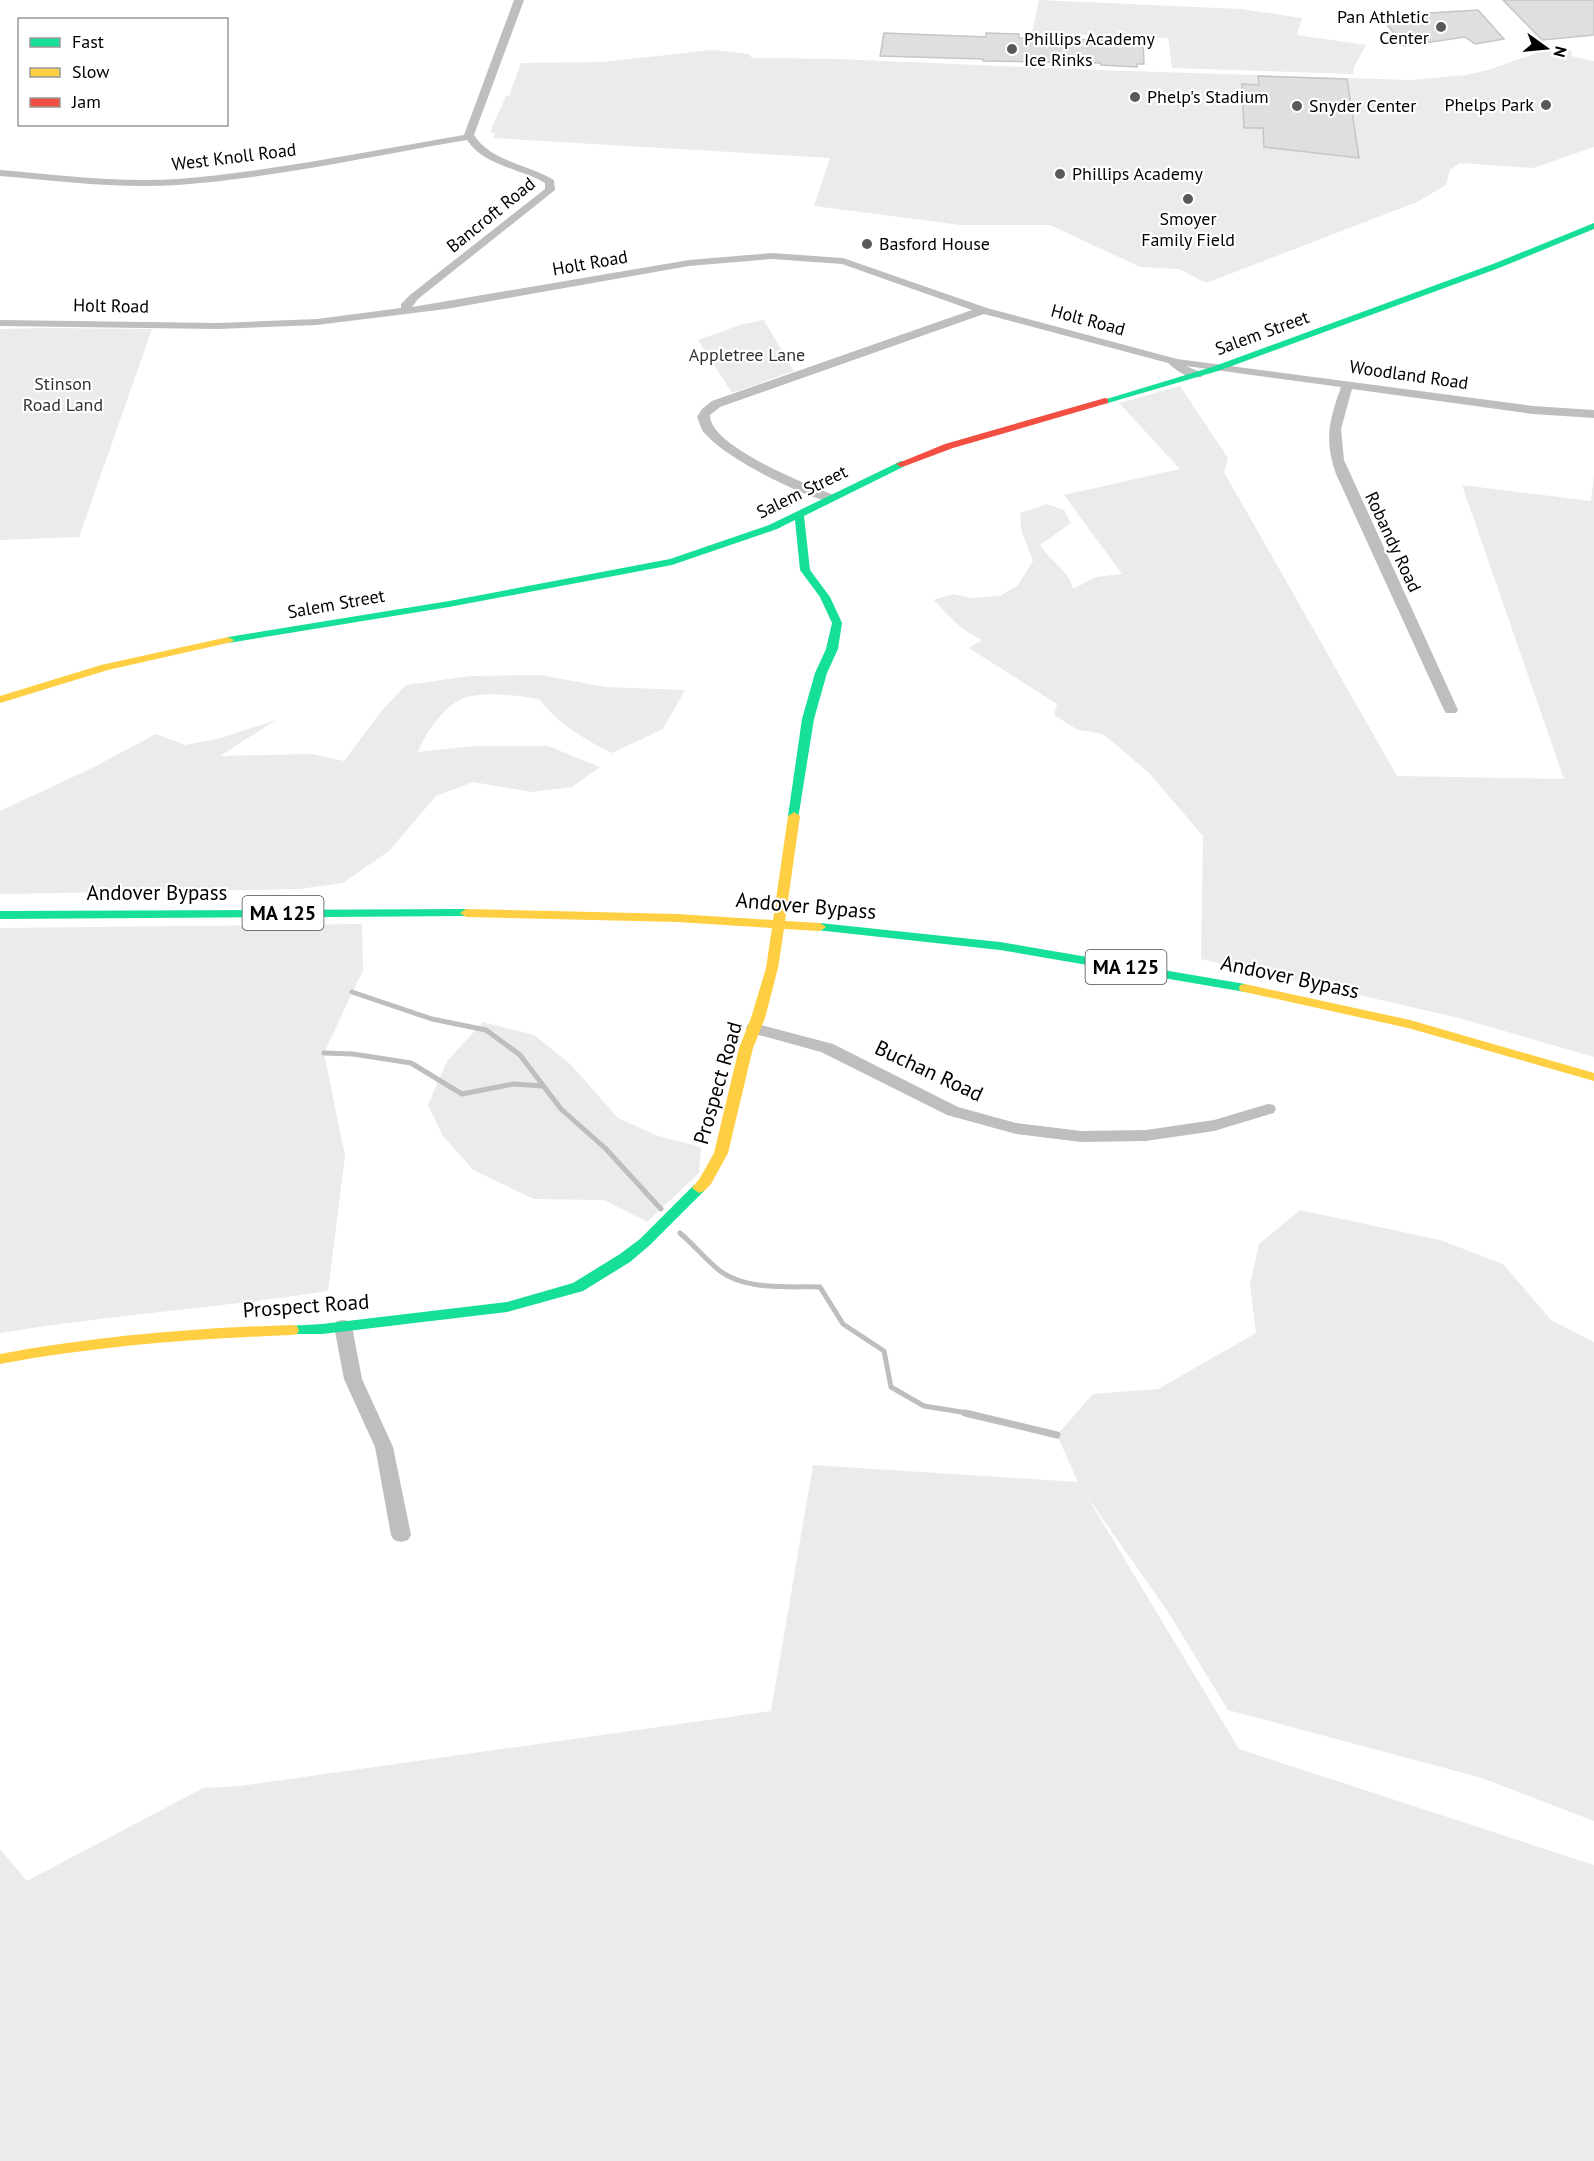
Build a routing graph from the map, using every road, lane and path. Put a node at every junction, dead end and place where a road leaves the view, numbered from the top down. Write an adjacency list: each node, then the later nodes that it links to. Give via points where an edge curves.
1 (519, 0): 2 (street)
2 (470, 137): 3 (street, West Knoll Road, via 178,182 118,183); 6 (street, Bancroft Road, via 489,154 544,178 550,182 550,190 414,297)
3 (0, 173)
4 (1594, 226): 9 (street, Salem Street)
5 (983, 310): 6 (street, Holt Road, via 843,261 772,256 689,264); 8 (street, Holt Road); 13 (street, via 716,404 705,412 704,424 709,432 749,461)
6 (406, 311): 7 (street, Holt Road, via 256,325)
7 (0, 323)
8 (1172, 361): 9 (street, Holt Road); 10 (street, Holt Road, via 1186,372)
9 (1221, 367): 10 (street, Salem Street); 11 (street, Woodland Road)
10 (1198, 375): 13 (street, Salem Street, via 949,446 893,467)
11 (1348, 385): 12 (street, Woodland Road, via 1533,410); 16 (street, Robandy Road, via 1333,430 1334,452)
12 (1594, 414)
13 (830, 498): 14 (street, Salem Street)
14 (798, 514): 15 (street, Salem Street, via 764,531 661,565 238,638 105,667); 18 (street, Prospect Road, via 805,570 825,597 837,623 808,719)
15 (0, 700)
16 (1451, 710)
17 (0, 915): 18 (street, Andover Bypass / MA 125, via 502,913)
18 (778, 924): 19 (street, Prospect Road, via 772,968); 20 (street, Andover Bypass / MA 125, via 1000,946 1207,980 1410,1024)
19 (754, 1028): 21 (street, Buchan Road, via 827,1048 957,1113 1026,1130 1092,1137 1152,1134 1207,1127); 22 (street, Prospect Road, via 714,1169 625,1258 578,1287 545,1299)
20 (1594, 1077)
21 (1268, 1109)
22 (343, 1326): 23 (street, Prospect Road, via 55,1348); 24 (street, via 353,1379 380,1432)
23 (0, 1359)
24 (402, 1535)

